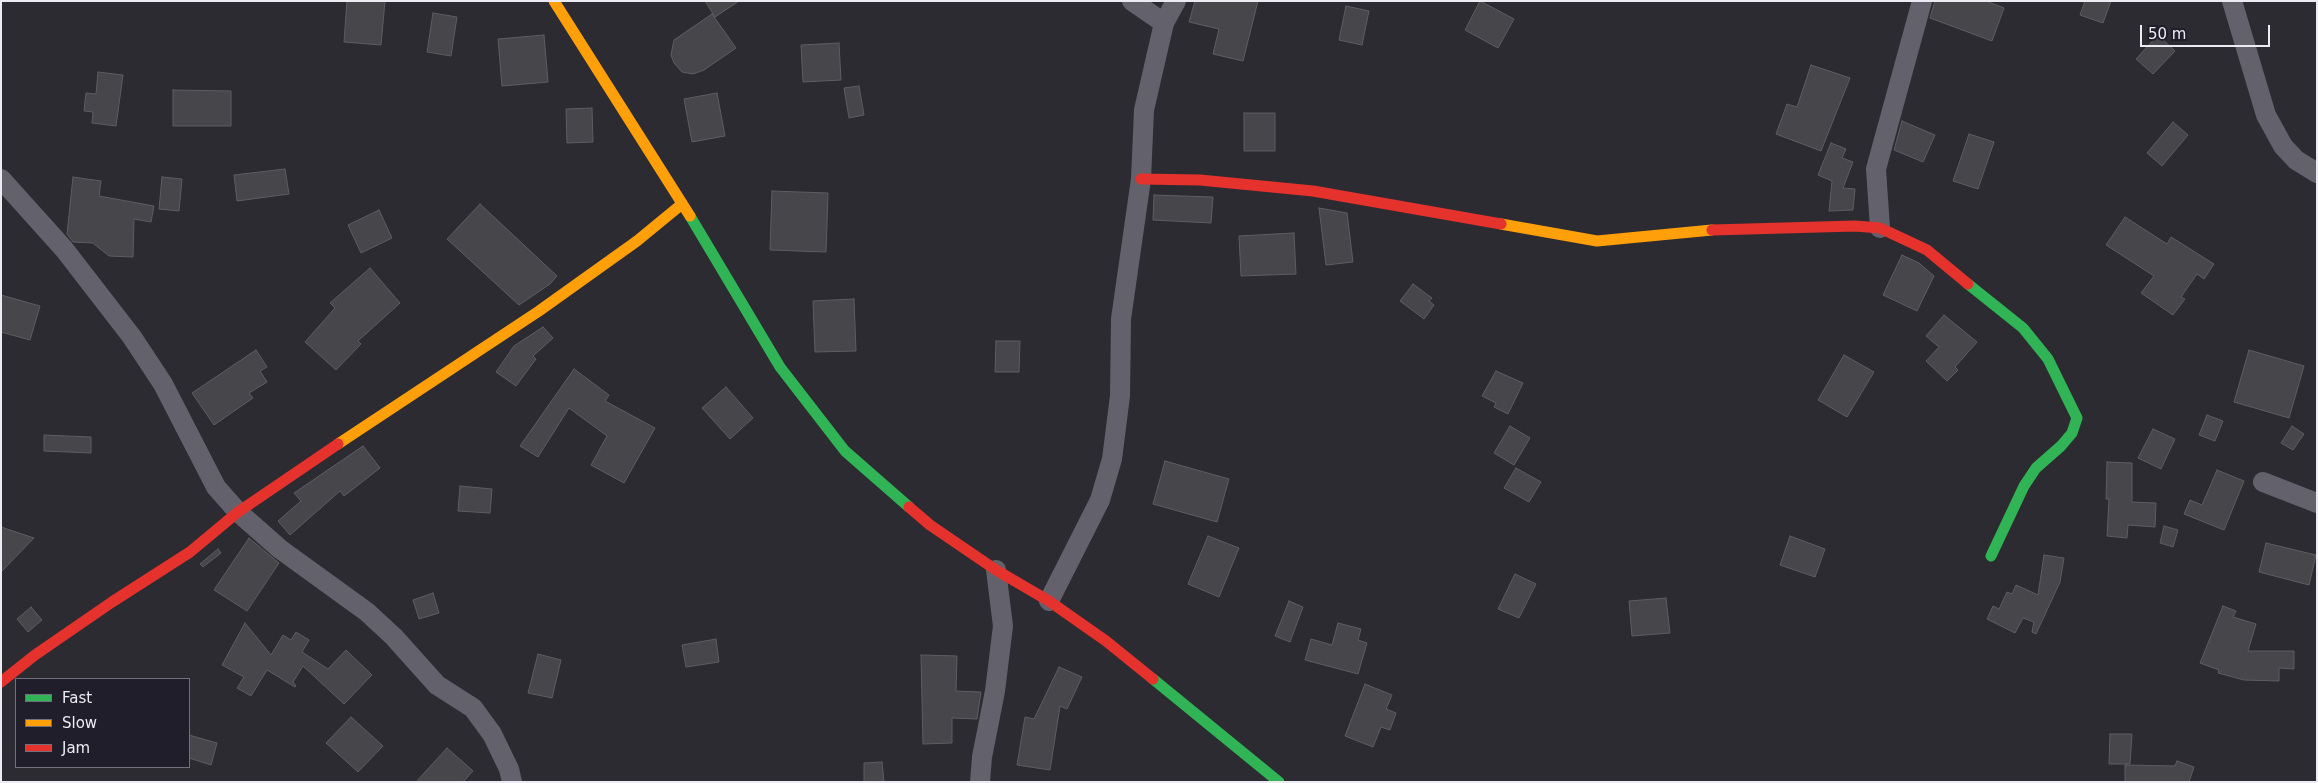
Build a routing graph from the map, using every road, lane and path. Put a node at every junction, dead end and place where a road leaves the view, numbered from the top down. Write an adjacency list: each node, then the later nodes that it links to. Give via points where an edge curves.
1 (554, 1): 10 (street)
2 (1132, 1): 6 (street)
3 (1176, 1): 6 (street)
4 (1922, 1): 11 (street, via 1876,169)
5 (2232, 1): 7 (street, via 2266,115 2296,160)
6 (1164, 23): 9 (street, via 1144,110)
7 (2317, 173)
8 (1, 179): 14 (street, via 64,249 132,337 163,384 216,487)
9 (1141, 179): 11 (street, via 1200,180 1313,191 1597,241 1693,230); 17 (street, via 1121,318 1120,396 1112,459 1100,500)
10 (682, 204): 14 (street, via 637,241 539,311); 16 (street, via 780,367 845,451 930,525)
11 (1880, 228): 15 (street, via 1927,250 2023,328 2048,359 2077,418 2072,433 2036,468 2024,486)
12 (2263, 482): 13 (street)
13 (2317, 503)
14 (238, 512): 18 (street, via 190,552 112,602); 19 (street, via 280,549 367,612 437,685 473,708 492,734)
15 (1990, 556)
16 (996, 570): 17 (street); 20 (street, via 1002,626)
17 (1049, 601): 21 (street, via 1106,641)
18 (1, 682)
19 (512, 782)
20 (980, 782)
21 (1279, 782)

